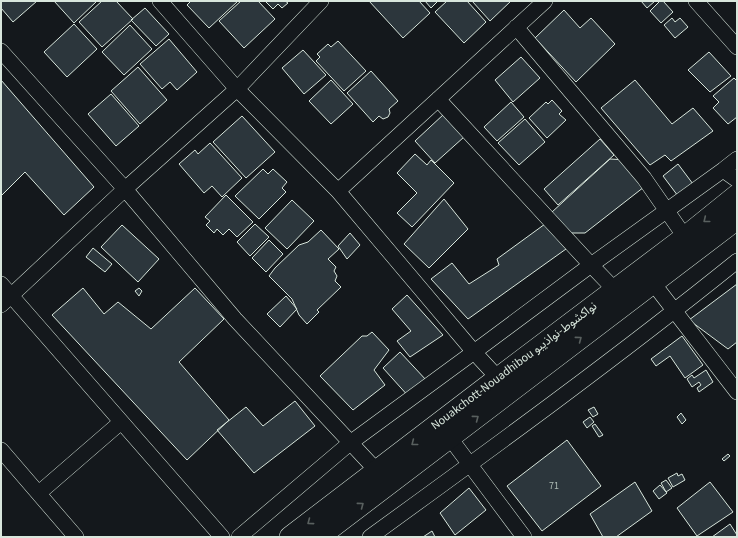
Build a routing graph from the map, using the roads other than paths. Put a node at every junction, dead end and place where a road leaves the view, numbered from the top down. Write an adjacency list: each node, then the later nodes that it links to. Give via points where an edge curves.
1 (160, 1): 8 (street)
2 (321, 1): 8 (street)
3 (545, 1): 5 (street)
4 (696, 1): 6 (street)
5 (516, 28): 9 (street); 16 (street, via 644,178)
6 (737, 47)
7 (1, 51): 13 (street)
8 (237, 89): 13 (street); 14 (street)
9 (438, 99): 14 (street); 20 (street)
10 (737, 159): 11 (street)
11 (724, 170): 12 (street); 16 (street)
12 (737, 180)
13 (125, 189): 24 (street); 31 (street, via 236,319)
14 (338, 192): 26 (street)
15 (737, 196): 18 (highway, Nouakchott-Nouadhibou نواكشوط-نواذيبو, one-way to 18)
16 (667, 211): 18 (street); 20 (street)
17 (737, 220): 18 (highway, Nouakchott-Nouadhibou نواكشوط-نواذيبو)
18 (690, 244): 21 (highway, Nouakchott-Nouadhibou نواكشوط-نواذيبو); 23 (highway, Nouakchott-Nouadhibou نواكشوط-نواذيبو)
19 (737, 261): 25 (street)
20 (591, 265): 23 (street); 26 (street)
21 (653, 283): 25 (street); 30 (highway, Nouakchott-Nouadhibou نواكشوط-نواذيبو, one-way to 21)
22 (1, 284): 24 (street)
23 (615, 290): 27 (highway, Nouakchott-Nouadhibou نواكشوط-نواذيبو)
24 (6, 300): 29 (street)
25 (675, 312): 28 (street); 33 (street)
26 (474, 352): 27 (street); 31 (street)
27 (498, 378): 34 (highway, Nouakchott-Nouadhibou نواكشوط-نواذيبو, one-way to 34)
28 (737, 392)
29 (121, 422): 35 (street); 37 (street)
30 (450, 438): 33 (street); 40 (highway, Nouakchott-Nouadhibou نواكشوط-نواذيبو, one-way to 30)
31 (350, 443): 34 (street); 38 (street)
32 (1, 450): 35 (street)
33 (470, 465): 41 (street); 42 (street)
34 (377, 471): 39 (highway, Nouakchott-Nouadhibou نواكشوط-نواذيبو, one-way to 39)
35 (39, 493): 36 (street)
36 (76, 537)
37 (222, 537)
38 (239, 537)
39 (290, 537)
40 (319, 537)
41 (370, 537)
42 (524, 537)

